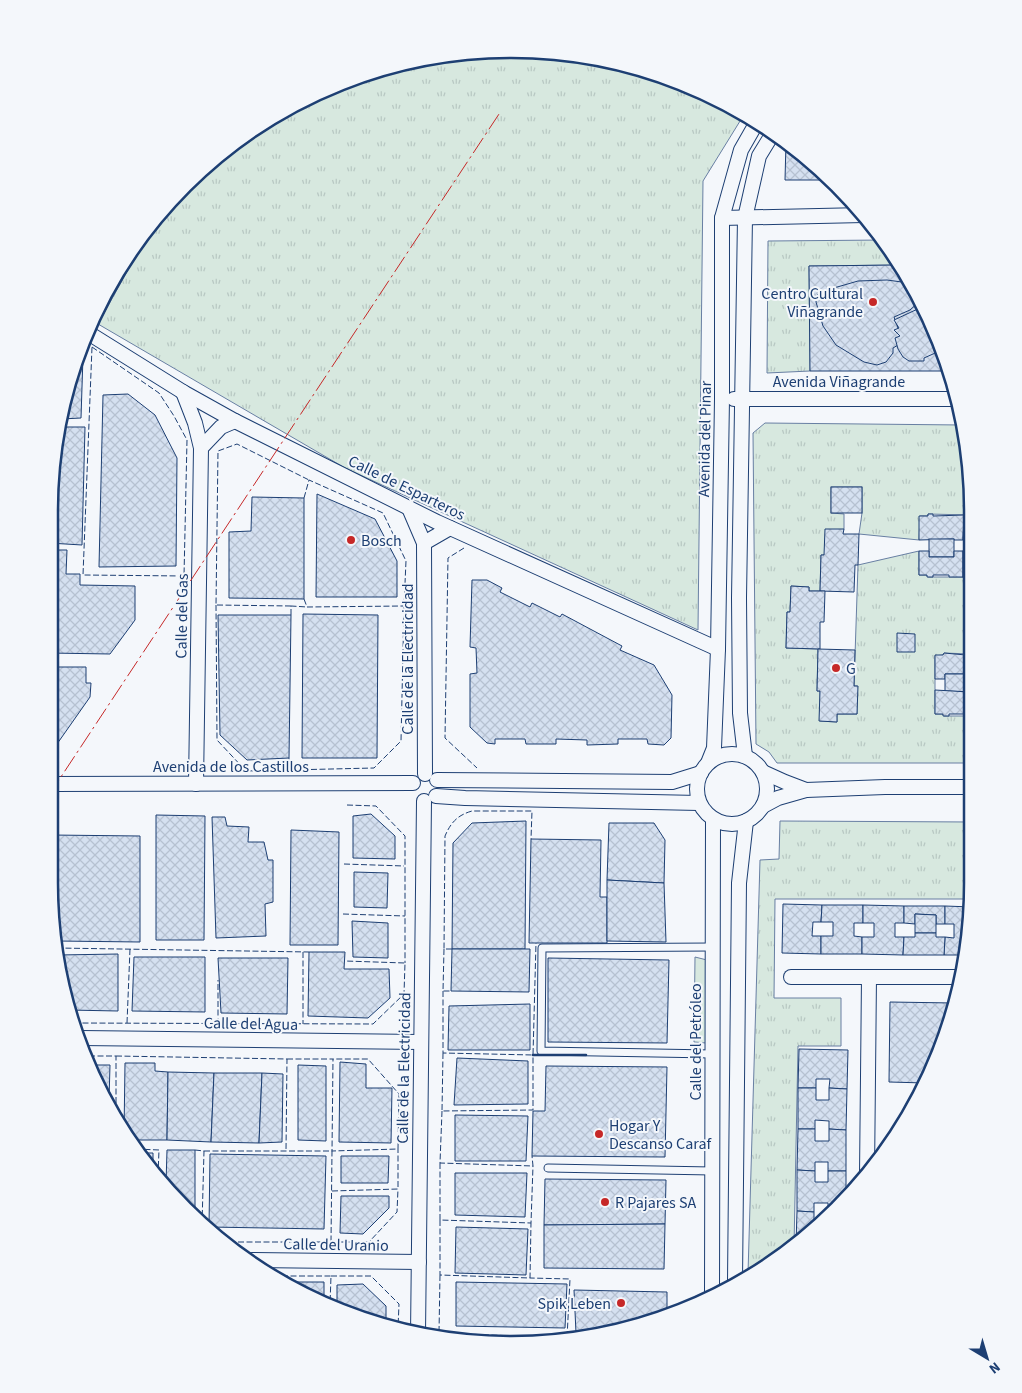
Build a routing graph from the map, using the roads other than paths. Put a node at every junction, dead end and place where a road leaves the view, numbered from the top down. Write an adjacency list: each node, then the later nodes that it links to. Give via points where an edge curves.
1 (753, 128): 4 (street, Avenida del Pinar, via 740,150)
2 (770, 139): 5 (street, via 759,156)
3 (855, 215): 5 (street)
4 (722, 218): 5 (street); 8 (street, Avenida del Pinar)
5 (745, 218): 9 (street)
6 (93, 336): 7 (street, Calle de Esparteros)
7 (183, 392): 11 (street, Calle de Esparteros); 12 (street, Calle del Gas)
8 (722, 399): 9 (street, Avenida Viñagrande); 16 (street, Avenida del Pinar)
9 (741, 399): 10 (street, Avenida Viñagrande); 17 (street, via 740,703)
10 (950, 399)
11 (235, 421): 12 (street, via 221,427); 13 (street, Calle de Esparteros)
12 (201, 448): 23 (street, Calle del Gas)
13 (409, 508): 14 (street, Calle de Esparteros); 15 (street, Calle de la Electricidad)
14 (450, 528): 15 (street); 16 (street, Calle de Esparteros)
15 (424, 542): 20 (street, Calle de la Electricidad)
16 (718, 649): 18 (street, Avenida del Pinar, via 714,748)
17 (745, 756): 18 (street, via 720,756); 19 (street)
18 (704, 768): 20 (street, via 672,782); 27 (street, via 697,787)
19 (763, 772): 25 (street); 28 (street, via 767,796)
20 (431, 778): 21 (street, via 417,777); 26 (street, via 439,788)
21 (413, 783): 23 (street, Avenida de los Castillos); 26 (street, via 412,791 416,798)
22 (58, 784): 23 (street, Avenida de los Castillos)
23 (196, 784)
24 (964, 787): 25 (street)
25 (806, 790): 28 (street)
26 (430, 798): 27 (street); 36 (street, Calle de la Electricidad)
27 (699, 803): 29 (street)
28 (763, 806): 30 (street)
29 (713, 819): 30 (street, via 724,824); 31 (street, Calle del Petróleo)
30 (746, 822): 43 (street, via 739,883)
31 (712, 947): 37 (street, Calle del Petróleo); 37 (lane, via 542,948 542,1051)
32 (791, 977): 33 (street)
33 (868, 977): 34 (street); 38 (street)
34 (954, 977)
35 (86, 1038): 36 (street, Calle del Agua)
36 (420, 1042): 42 (street, Calle de la Electricidad)
37 (712, 1054): 40 (street, Calle del Petróleo)
38 (867, 1163)
39 (548, 1168): 40 (lane)
40 (712, 1171): 44 (street, Calle del Petróleo)
41 (261, 1260): 42 (street, Calle del Uranio)
42 (419, 1262): 45 (street, Calle de la Electricidad)
43 (734, 1277)
44 (712, 1289)
45 (418, 1326)

